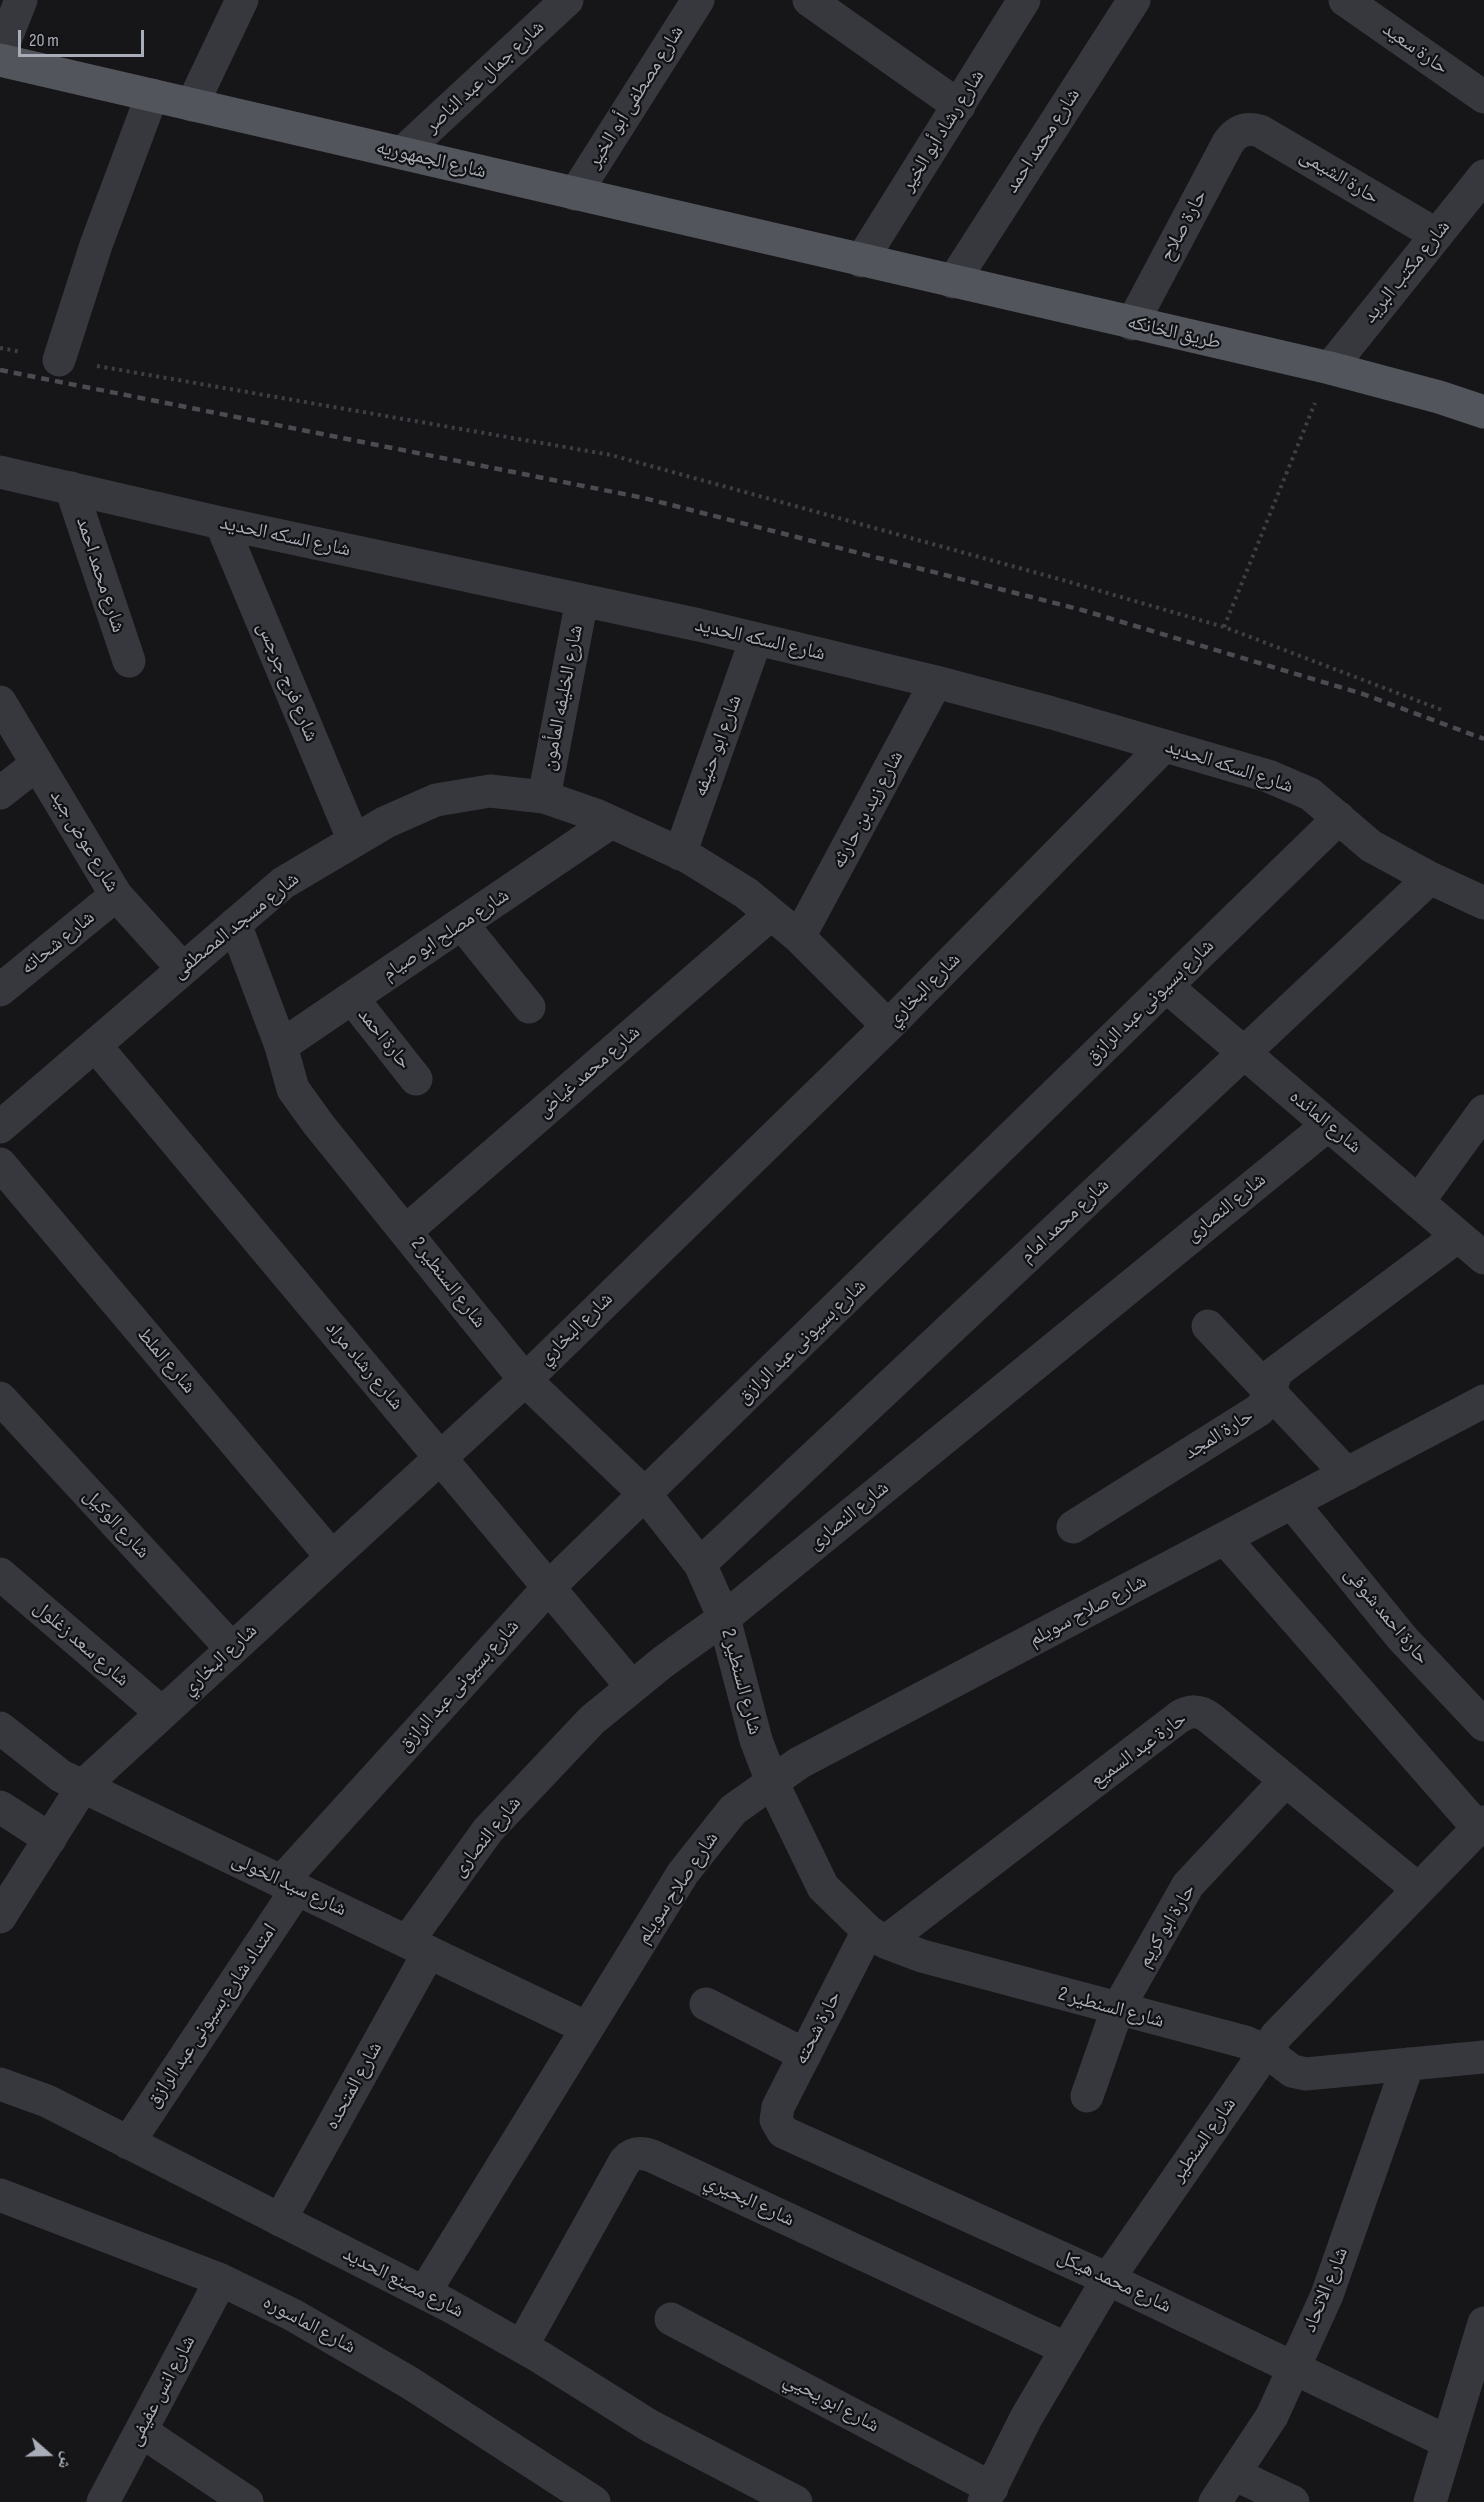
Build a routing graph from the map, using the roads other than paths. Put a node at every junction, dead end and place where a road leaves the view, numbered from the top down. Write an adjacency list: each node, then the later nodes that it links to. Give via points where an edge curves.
1 (21, 0): 9 (street)
2 (242, 0): 13 (street)
3 (567, 0): 16 (street, شارع جمال عبد الناصر)
4 (698, 0): 18 (street, شارع مصطفى أبو الخير)
5 (809, 0): 14 (street)
6 (1024, 0): 14 (street, شارع رشاد أبو الخير)
7 (1134, 0): 21 (street, شارع محمد احمد)
8 (1345, 0): 12 (street, حارة سعيد)
9 (0, 53)
10 (0, 60): 11 (main road, شارع الجمهوريه)
11 (152, 95): 13 (main road, شارع الجمهوريه); 23 (street, via 96,245)
12 (1484, 97)
13 (192, 105): 16 (main road, شارع الجمهوريه)
14 (959, 106): 20 (street, شارع رشاد أبو الخير)
15 (1238, 132): 19 (street, حارة الشيمى, via 1260,131); 22 (street, حارة صلاح, via 1228,143)
16 (402, 153): 18 (main road, شارع الجمهوريه)
17 (1484, 176): 19 (street, شارع مكتب البريد)
18 (575, 194): 20 (main road, شارع الجمهوريه)
19 (1437, 235): 24 (street, شارع مكتب البريد)
20 (861, 261): 21 (main road, طريق الخانكه)
21 (953, 282): 22 (main road, طريق الخانكه)
22 (1132, 324): 24 (main road, طريق الخانكه)
23 (59, 360)
24 (1330, 368): 25 (main road, طريق الخانكه)
25 (1484, 412)
26 (3, 479): 27 (street, شارع السكه الحديد)
27 (71, 488): 28 (street, شارع السكه الحديد); 31 (street, شارع محمد احمد)
28 (221, 523): 29 (street, شارع السكه الحديد); 40 (street, شارع فرج جرجس)
29 (582, 600): 30 (street, شارع السكه الحديد); 37 (street, شارع الخليفه المأمون)
30 (756, 639): 32 (street, شارع السكه الحديد); 41 (street, شارع ابو حنيفه)
31 (129, 661)
32 (936, 682): 34 (street, شارع السكه الحديد); 48 (street, شارع زيد بن حارثه)
33 (0, 702): 35 (street, شارع عوض جيد)
34 (1164, 746): 38 (street, شارع السكه الحديد, via 1268,776 1310,794); 54 (street, شارع البخاري)
35 (37, 764): 36 (street); 43 (street, شارع عوض جيد)
36 (0, 793)
37 (544, 797): 39 (street, شارع مسجد المصطفى); 40 (street, شارع مسجد المصطفى, via 490,791 436,800)
38 (1339, 818): 42 (street, شارع السكه الحديد, via 1371,846); 50 (street, شارع بسيونى عبد الرازق)
39 (611, 822): 41 (street, شارع مسجد المصطفى); 47 (street, شارع مصلح ابو صيام)
40 (354, 841): 46 (street, شارع مسجد المصطفى, via 283,883)
41 (680, 854): 45 (street, شارع مسجد المصطفى, via 746,893)
42 (1430, 878): 44 (street, شارع السكه الحديد); 57 (street, شارع محمد امام)
43 (116, 895): 49 (street, شارع عوض جيد); 51 (street, شارع شحاته)
44 (1484, 903)
45 (771, 914): 48 (street, شارع مسجد المصطفى); 64 (street, شارع محمد غياض)
46 (235, 924): 49 (street, شارع مسجد المصطفى); 56 (street, شارع السنطير 2)
47 (462, 924): 52 (street, شارع مصلح ابو صيام); 53 (street)
48 (800, 937): 54 (street, شارع مسجد المصطفى)
49 (183, 969): 55 (street, شارع مسجد المصطفى)
50 (1166, 986): 57 (street, شارع المائده); 74 (street, شارع بسيونى عبد الرازق)
51 (0, 990)
52 (352, 998): 56 (street, شارع مصلح ابو صيام); 58 (street, حارة احمد)
53 (530, 1007)
54 (888, 1026): 68 (street, شارع البخاري)
55 (95, 1045): 61 (street, شارع مسجد المصطفى); 72 (street, شارع رشاد مراد)
56 (281, 1046): 64 (street, شارع السنطير 2, via 293,1089)
57 (1244, 1053): 60 (street, شارع المائده); 79 (street, شارع محمد امام)
58 (416, 1079)
59 (1484, 1111): 63 (street)
60 (1328, 1125): 63 (street, شارع المائده); 82 (street, شارع النصارى)
61 (0, 1127)
62 (0, 1164): 78 (street, شارع الملط)
63 (1418, 1202): 65 (street, شارع المائده)
64 (406, 1231): 68 (street, شارع السنطير 2)
65 (1458, 1236): 66 (street, شارع المائده); 69 (street, حارة المجد, via 1276,1372)
66 (1484, 1258)
67 (1208, 1326): 69 (street)
68 (525, 1380): 72 (street, شارع البخاري); 74 (street, شارع السنطير 2)
69 (1270, 1392): 73 (street); 76 (street, حارة المجد, via 1259,1410)
70 (0, 1398): 83 (street, شارع الوكيل)
71 (1484, 1401): 73 (street, شارع صلاح سويلم)
72 (441, 1457): 78 (street, شارع البخاري); 81 (street, شارع رشاد مراد)
73 (1347, 1474): 75 (street, شارع صلاح سويلم)
74 (645, 1494): 79 (street, شارع السنطير 2); 81 (street, شارع بسيونى عبد الرازق)
75 (1292, 1503): 77 (street, شارع صلاح سويلم); 86 (street, حارة احمد شوقى, via 1403,1639)
76 (1072, 1527)
77 (1225, 1539): 89 (street, شارع صلاح سويلم, via 798,1763); 92 (street)
78 (332, 1557): 83 (street, شارع البخاري)
79 (700, 1564): 82 (street, شارع السنطير 2)
80 (0, 1574): 85 (street, شارع سعد زغلول)
81 (549, 1587): 84 (street, شارع رشاد مراد); 94 (street, شارع بسيونى عبد الرازق)
82 (724, 1618): 84 (street, شارع النصارى); 89 (street, شارع السنطير 2, via 756,1740)
83 (232, 1649): 85 (street, شارع البخاري)
84 (632, 1687): 98 (street, شارع النصارى, via 592,1720 488,1830)
85 (162, 1713): 90 (street, شارع البخاري)
86 (1484, 1725)
87 (0, 1728): 90 (street, شارع سيد الخولى, via 61,1776)
88 (1286, 1780): 95 (street, حارة عبد السميع); 97 (street, حارة عبد السميع, via 1205,1714 1185,1713); 100 (street, حارة ابو كريم, via 1188,1885)
89 (772, 1782): 97 (street, شارع السنطير 2, via 823,1887); 101 (street, شارع صلاح سويلم, via 733,1810 683,1873)
90 (83, 1786): 93 (street, شارع البخاري); 94 (street, شارع سيد الخولى)
91 (0, 1807): 93 (street)
92 (1481, 1825): 95 (street, شارع السنطير)
93 (50, 1839): 96 (street, شارع البخاري)
94 (289, 1885): 98 (street, شارع سيد الخولى); 109 (street, امتداد شارع بسيونى عبد الرازق)
95 (1418, 1890): 102 (street, شارع السنطير)
96 (0, 1917)
97 (876, 1936): 100 (street, شارع السنطير 2, via 922,1956); 103 (street, حارة شحته)
98 (418, 1947): 101 (street, شارع سيد الخولى); 111 (street, شارع المتحده)
99 (706, 2004): 103 (street)
100 (1117, 2010): 102 (street, شارع السنطير 2, via 1245,2042); 107 (street, حارة ابو كريم)
101 (587, 2028): 114 (street, شارع صلاح سويلم)
102 (1266, 2051): 105 (street, شارع السنطير 2, via 1292,2071 1306,2074); 112 (street, شارع السنطير)
103 (804, 2055): 108 (street, حارة شحته, via 778,2107)
104 (1484, 2057): 105 (street, شارع السنطير 2)
105 (1408, 2064): 119 (street, شارع الاتحاد, via 1327,2295)
106 (0, 2084): 109 (street, شارع مصنع الحديد, via 47,2101)
107 (1087, 2096)
108 (778, 2127): 112 (street, شارع محمد هيكل, via 788,2135)
109 (128, 2143): 111 (street, شارع مصنع الحديد)
110 (0, 2195): 113 (street, شارع الماسوره)
111 (280, 2220): 114 (street, شارع مصنع الحديد)
112 (1108, 2279): 118 (street, شارع السنطير); 119 (street, شارع محمد هيكل)
113 (221, 2280): 120 (street, شارع انس عفيفى); 124 (street, شارع الماسوره, via 293,2315 410,2383)
114 (424, 2293): 117 (street, شارع مصنع الحديد)
115 (671, 2319): 123 (street, شارع ابو يحيي)
116 (1484, 2323): 121 (street)
117 (522, 2346): 118 (street, شارع البحيري, via 625,2161 640,2152); 127 (street, شارع مصنع الحديد, via 650,2426)
118 (1066, 2349): 123 (street, شارع السنطير)
119 (1293, 2368): 121 (street, شارع محمد هيكل); 122 (street, شارع الاتحاد, via 1272,2416)
120 (141, 2431): 125 (street, شارع انس عفيفى); 126 (street)
121 (1448, 2442): 130 (street)
122 (1234, 2474): 128 (street, شارع الاتحاد); 129 (street)
123 (988, 2495)
124 (582, 2500)
125 (104, 2502)
126 (247, 2502)
127 (796, 2502)
128 (1215, 2502)
129 (1293, 2502)
130 (1430, 2502)

